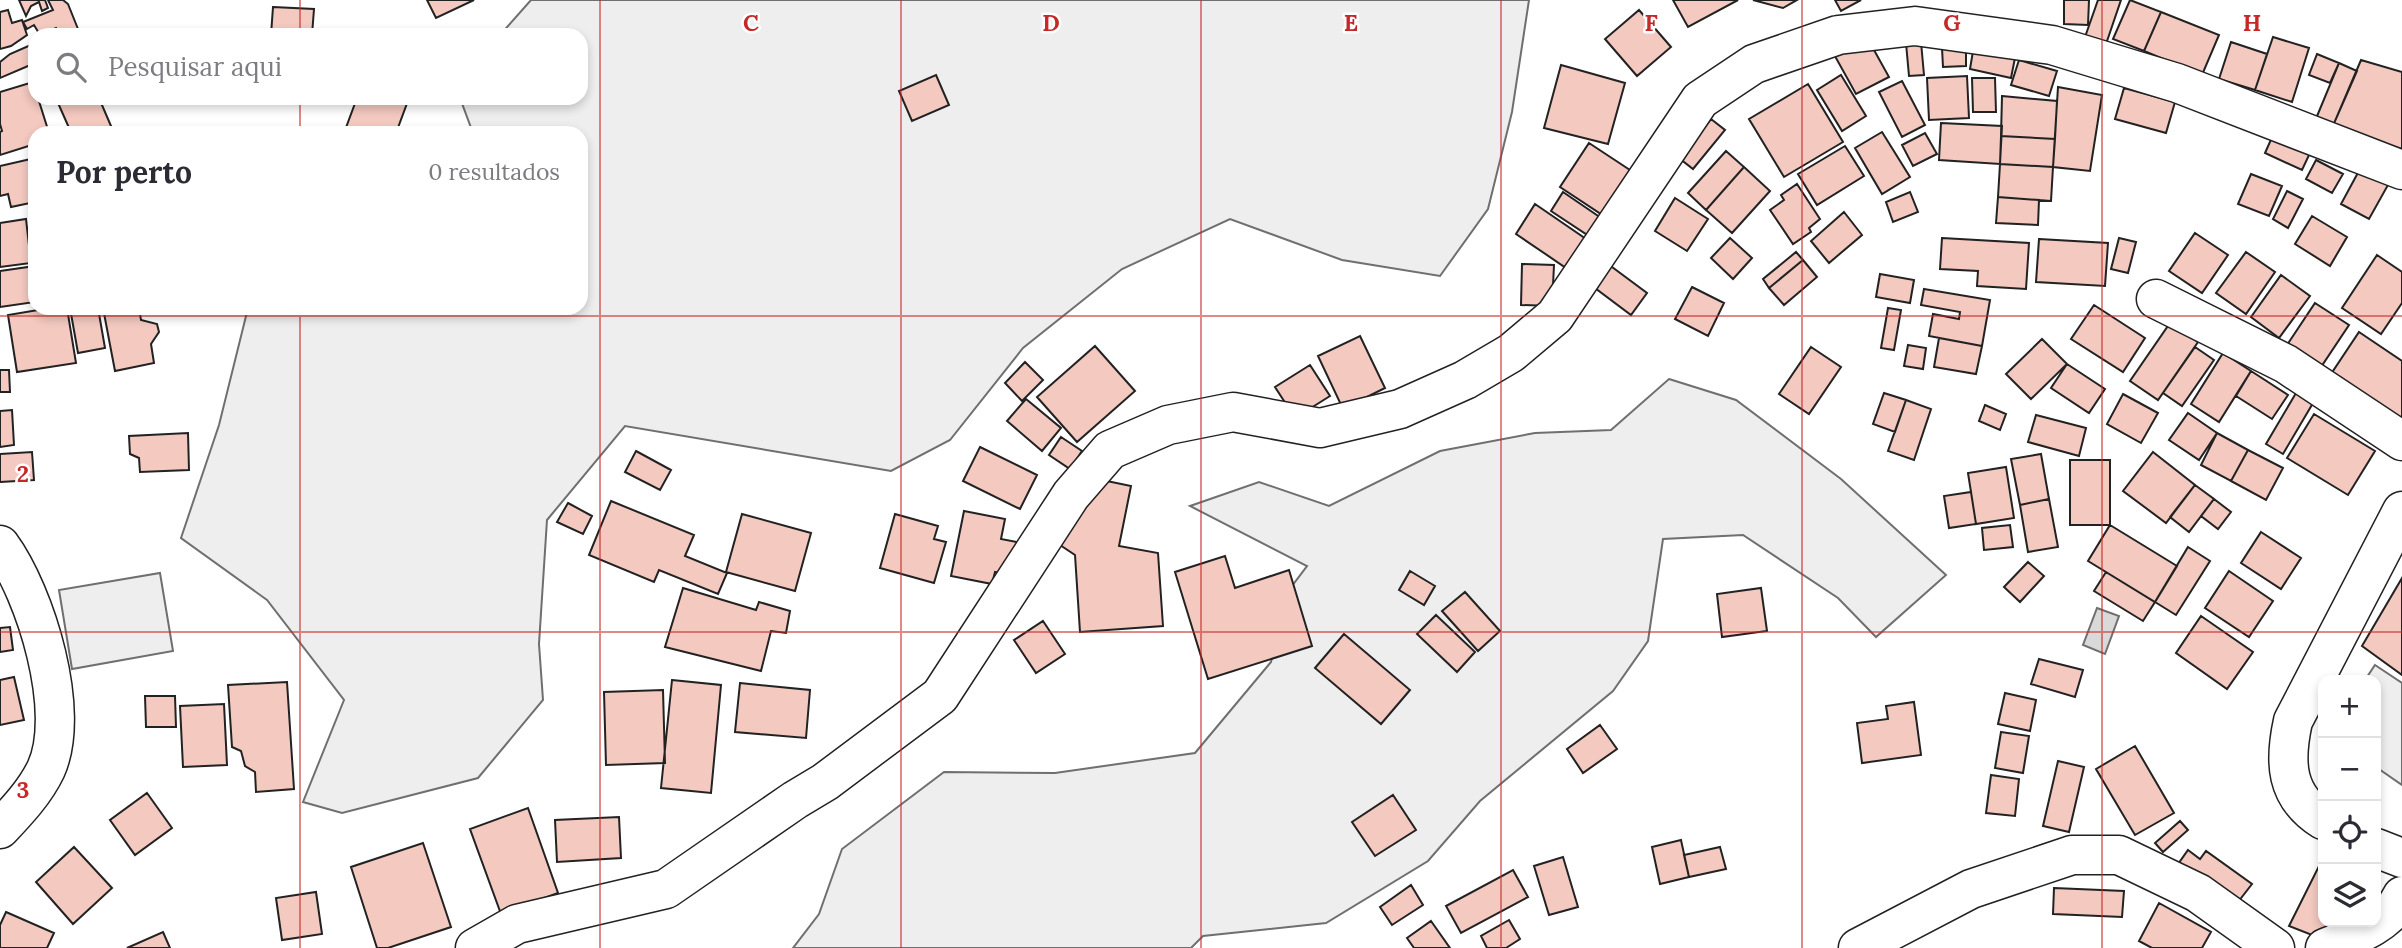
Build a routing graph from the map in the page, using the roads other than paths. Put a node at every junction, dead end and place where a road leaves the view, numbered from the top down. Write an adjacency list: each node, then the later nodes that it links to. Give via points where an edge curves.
1 (2402, 170): 11 (street, via 2177,83 2052,45 1914,26 1838,35 1754,64 1700,100 1555,316 1511,353 1400,409 1320,428 1233,412 1168,425 1110,450 1072,495 940,696 825,782 666,889 517,923)
2 (2156, 299): 3 (street, via 2286,364)
3 (2402, 441)
4 (2402, 512): 6 (street, via 2294,721 2289,773 2300,801)
5 (0, 545): 7 (street, via 38,623 52,674 54,740 46,769 22,807)
6 (2318, 816)
7 (0, 829)
8 (2381, 850): 9 (street)
9 (2402, 859)
10 (2402, 896): 14 (street, via 2381,921)
11 (475, 948)
12 (1858, 948): 13 (street, via 1971,889 2072,855 2119,855 2198,893)
13 (2275, 948)
14 (2325, 948)

